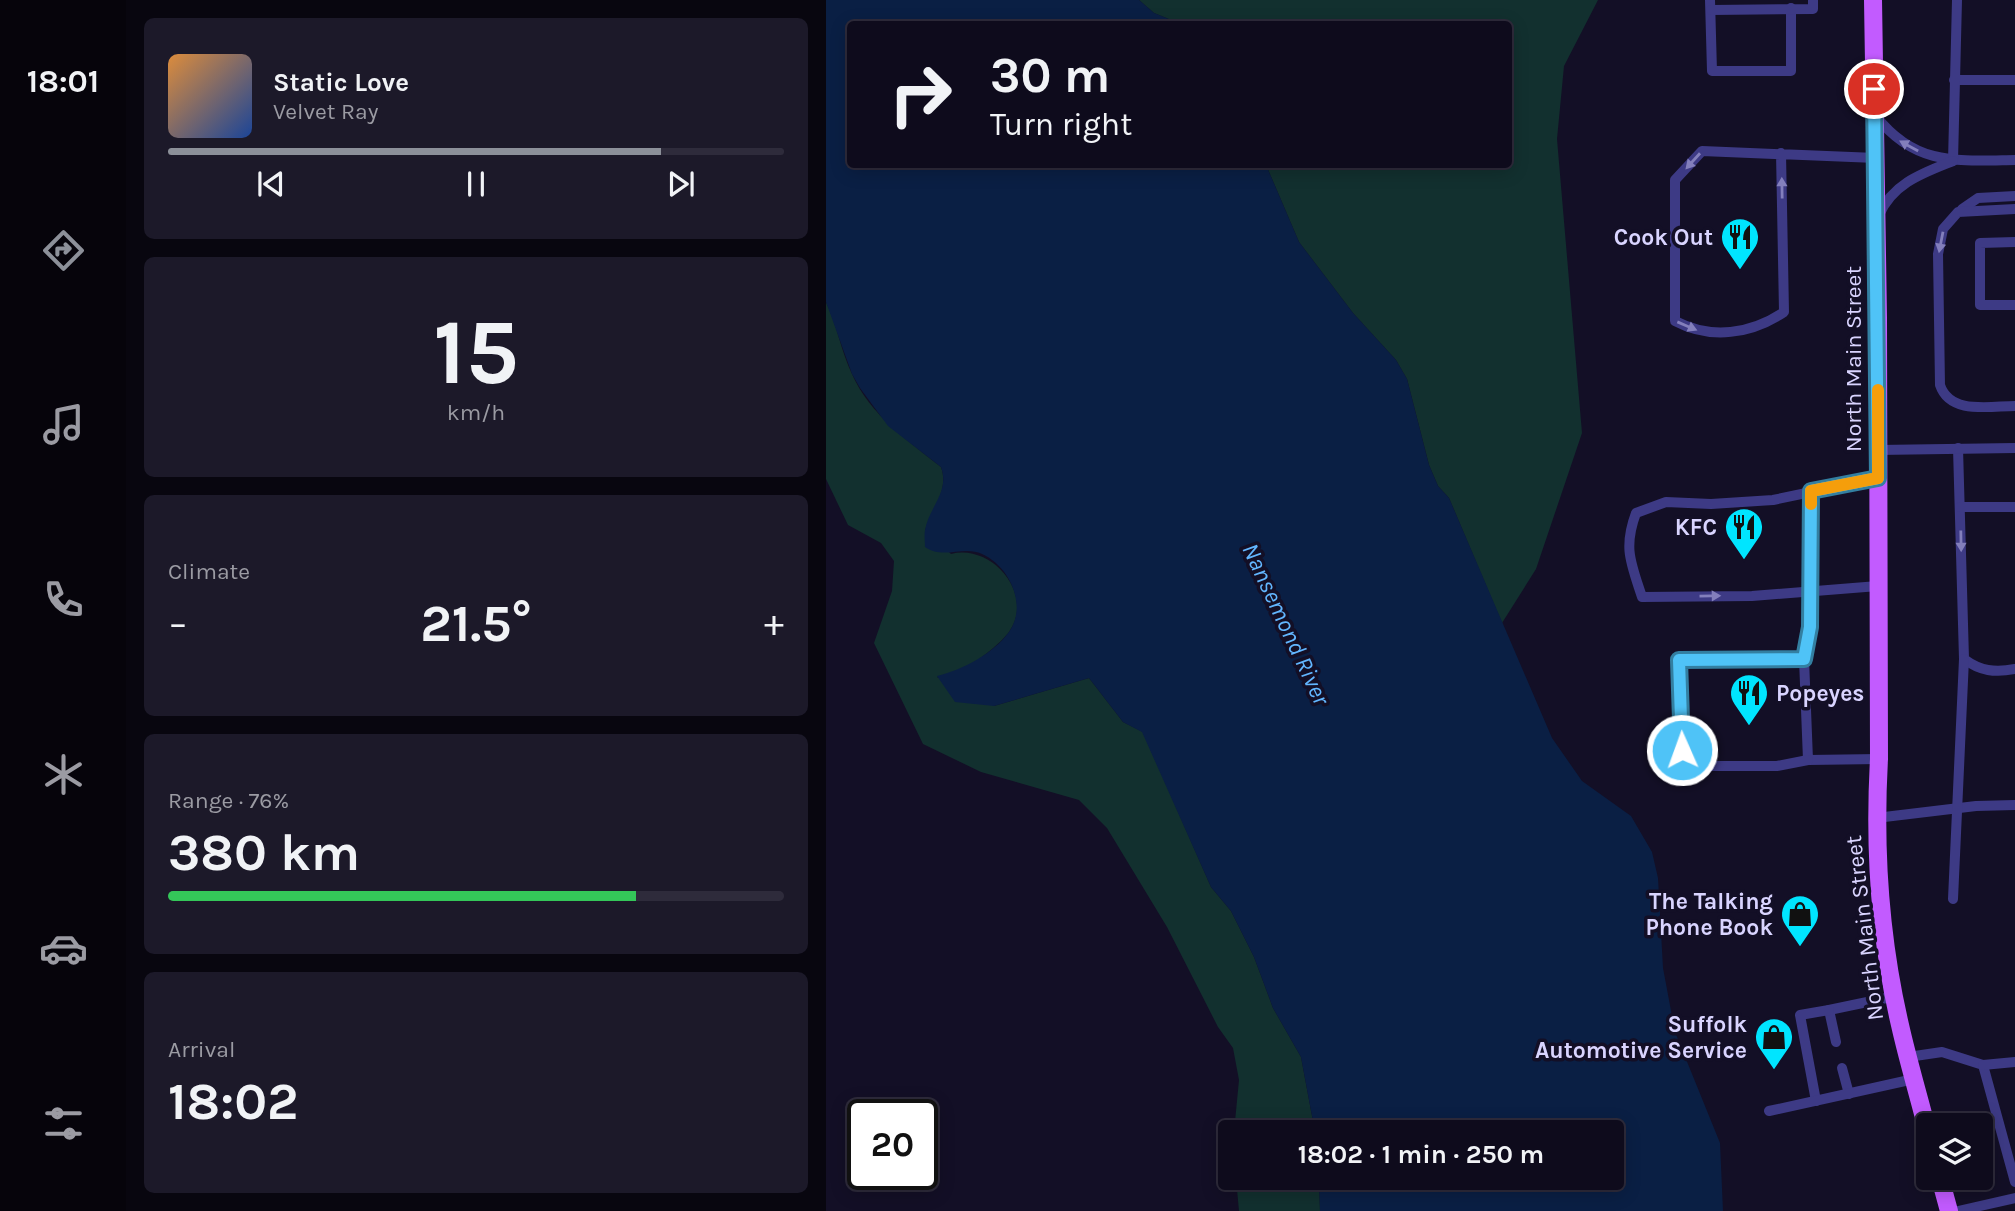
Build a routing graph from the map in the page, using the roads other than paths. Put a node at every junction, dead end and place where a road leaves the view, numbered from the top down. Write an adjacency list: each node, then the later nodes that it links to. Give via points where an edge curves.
1 (1813, 0): 5 (lane, via 1813,9)
2 (1873, 0): 8 (main road, North Main Street)
3 (1957, 0): 6 (lane)
4 (1710, 5): 5 (lane); 5 (lane, via 1712,71 1791,71)
5 (1791, 8)
6 (1954, 80): 7 (lane); 12 (lane)
7 (2015, 80)
8 (1875, 116): 10 (main road, North Main Street); 12 (lane, one-way to 8, via 1903,144)
9 (1781, 153): 9 (lane, one-way to 9, via 1702,151 1675,180 1675,321 1693,331 1746,332 1784,312); 10 (lane)
10 (1876, 159): 16 (main road, North Main Street)
11 (2015, 160): 12 (lane)
12 (1953, 162): 16 (lane, via 1905,182 1886,200)
13 (2015, 196): 15 (lane, via 1978,198)
14 (2015, 209): 15 (lane)
15 (1958, 212): 19 (lane, one-way to 19, via 1943,229 1938,254 1940,385 1953,403)
16 (1876, 222): 22 (main road, North Main Street)
17 (2015, 242): 18 (lane, via 1980,243 1980,305)
18 (2015, 305)
19 (2015, 406)
20 (1958, 448): 21 (lane); 22 (lane); 25 (lane)
21 (2015, 448)
22 (1878, 450): 23 (main road, North Main Street)
23 (1878, 478): 24 (lane); 27 (main road, North Main Street)
24 (1811, 491): 28 (lane); 28 (lane, one-way to 28, via 1773,500 1666,502 1636,513 1628,536 1642,597)
25 (1960, 507): 26 (lane); 30 (lane, one-way to 30)
26 (2015, 507)
27 (1878, 586): 28 (lane); 32 (main road, North Main Street)
28 (1812, 591): 29 (lane)
29 (1804, 659): 33 (lane); 33 (lane, via 1679,660 1682,750 1705,766 1777,766)
30 (1964, 659): 31 (lane, via 1977,669); 35 (lane)
31 (2015, 669)
32 (1879, 759): 33 (lane); 36 (main road, North Main Street)
33 (1808, 760)
34 (2015, 805): 35 (lane)
35 (1957, 808): 36 (lane); 37 (lane)
36 (1876, 818): 38 (main road, North Main Street, via 1881,904)
37 (1953, 899)
38 (1896, 996): 39 (lane); 41 (main road, North Main Street)
39 (1829, 1010): 40 (lane); 47 (lane, via 1800,1015)
40 (1836, 1042)
41 (1908, 1057): 43 (lane, via 1942,1052); 45 (main road, North Main Street)
42 (2015, 1062): 43 (lane)
43 (1983, 1065): 50 (lane)
44 (1842, 1068): 46 (lane)
45 (1914, 1079): 46 (lane); 49 (main road, North Main Street)
46 (1849, 1094): 47 (lane)
47 (1816, 1101): 48 (lane)
48 (1769, 1111)
49 (1923, 1113)
50 (2015, 1182)
51 (1943, 1190): 53 (main road)
52 (2015, 1198): 54 (lane)
53 (1949, 1211)
54 (1958, 1211)

